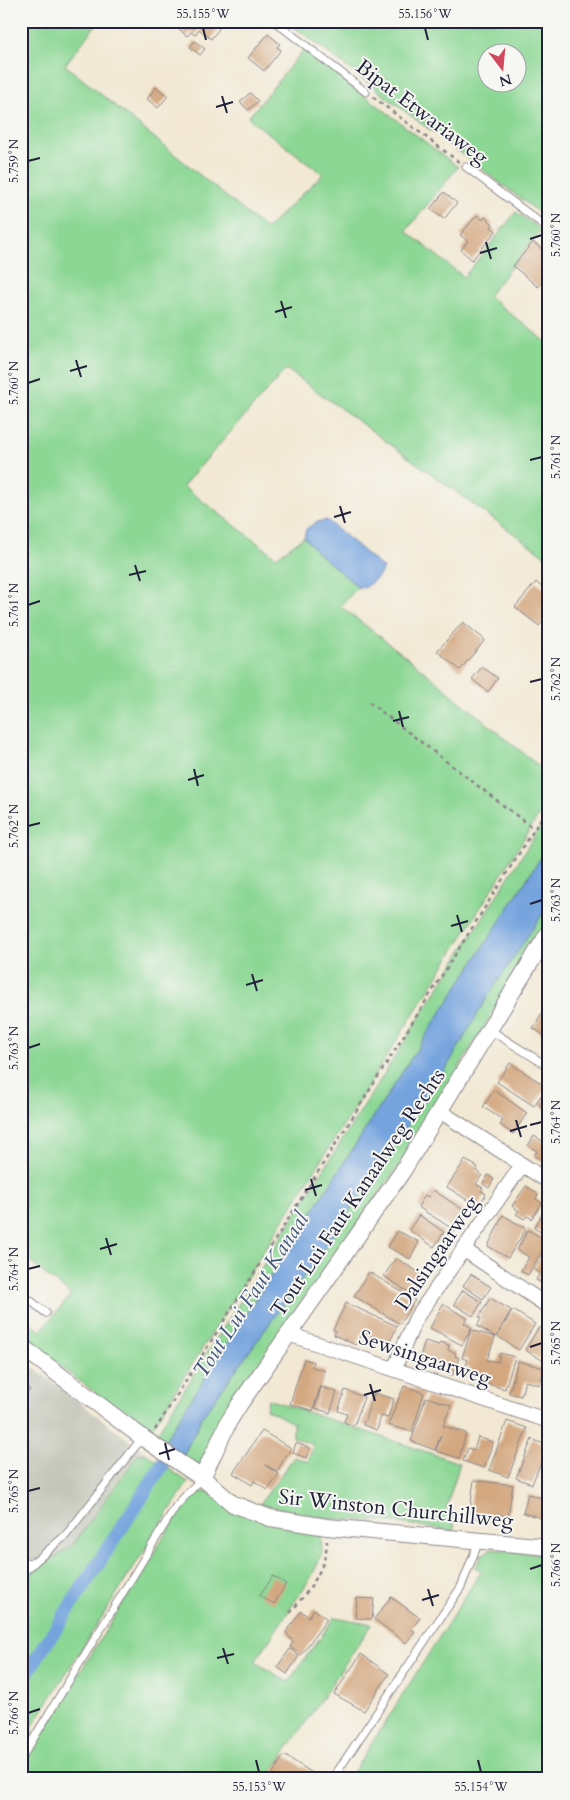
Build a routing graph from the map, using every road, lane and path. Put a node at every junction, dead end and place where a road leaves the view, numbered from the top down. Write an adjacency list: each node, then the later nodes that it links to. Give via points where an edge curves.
1 (274, 21): 2 (lane, Bipat Etwariaweg)
2 (366, 92): 3 (path, Bipat Etwariaweg)
3 (466, 167): 4 (lane, Bipat Etwariaweg)
4 (549, 230)
5 (369, 702): 7 (path)
6 (549, 806): 7 (path)
7 (534, 829): 22 (path)
8 (548, 935): 9 (street, Tout Lui Faut Kanaalweg Rechts)
9 (490, 1030): 10 (lane); 11 (street, Tout Lui Faut Kanaalweg Rechts)
10 (549, 1067)
11 (441, 1112): 12 (street); 18 (street, Tout Lui Faut Kanaalweg Rechts)
12 (522, 1165): 13 (street); 14 (street, Dalsingaarweg)
13 (549, 1182)
14 (463, 1249): 16 (street); 20 (street, Dalsingaarweg, via 416,1318)
15 (21, 1293): 17 (lane)
16 (549, 1307)
17 (46, 1313)
18 (288, 1334): 20 (street, Sewsingaarweg); 23 (street, Tout Lui Faut Kanaalweg Rechts)
19 (21, 1346): 22 (street)
20 (394, 1369): 21 (street, Sewsingaarweg)
21 (549, 1421)
22 (149, 1442): 23 (street, Sir Winston Churchillweg); 27 (lane, via 66,1535)
23 (197, 1475): 24 (street, Sir Winston Churchillweg, via 233,1504 270,1518); 31 (lane)
24 (327, 1527): 25 (street, Sir Winston Churchillweg); 30 (path, via 327,1557 310,1588)
25 (479, 1541): 26 (street, Sir Winston Churchillweg); 32 (lane, via 462,1587)
26 (549, 1547)
27 (38, 1560): 28 (lane); 29 (lane)
28 (21, 1565)
29 (21, 1574)
30 (290, 1613)
31 (21, 1759)
32 (337, 1772)

